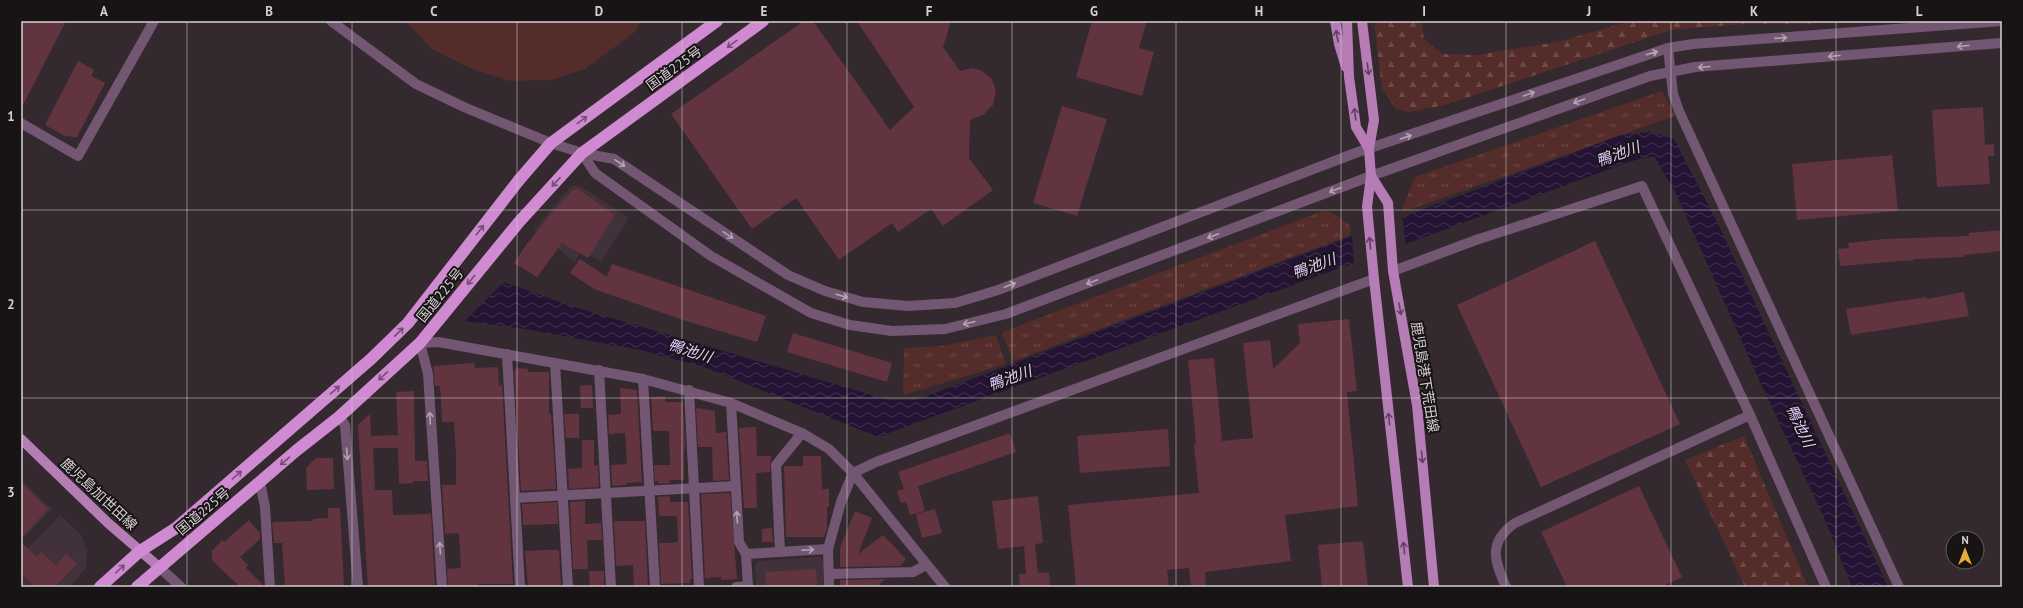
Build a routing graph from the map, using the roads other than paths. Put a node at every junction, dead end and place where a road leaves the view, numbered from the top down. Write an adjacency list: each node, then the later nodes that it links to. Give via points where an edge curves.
1 (154, 21): 13 (street, via 78,156)
2 (331, 21): 14 (street, via 416,84)
3 (717, 21): 14 (highway, 国道225号, one-way to 3)
4 (763, 21): 16 (highway, 国道225号, one-way to 16)
5 (1334, 21): 12 (main road, 鹿児島港下荒田線, one-way to 5)
6 (1347, 21): 12 (main road, 鹿児島港下荒田線)
7 (2002, 21): 10 (street, one-way to 7)
8 (1362, 24): 15 (main road, 鹿児島港下荒田線, one-way to 15, via 1374,120)
9 (2002, 42): 11 (street, one-way to 11, via 1695,67)
10 (1668, 48): 11 (street); 15 (street, one-way to 10)
11 (1671, 72): 17 (street, one-way to 17, via 1625,84); 65 (street, via 1673,94 1680,111)
12 (1349, 76): 15 (main road, 鹿児島港下荒田線, one-way to 12, via 1356,127)
13 (21, 123)
14 (551, 143): 16 (street); 40 (highway, 国道225号, one-way to 14, via 176,528 371,359 408,323 519,180)
15 (1369, 149): 16 (street, one-way to 15, via 614,159 788,275 824,291 863,302 908,306 956,303 998,290); 17 (main road, 鹿児島港下荒田線)
16 (582, 153): 17 (street, one-way to 16, via 1006,314 945,329 892,331 850,325 811,313 766,288 711,256 595,173); 20 (highway, 国道225号, one-way to 20, via 519,222)
17 (1371, 176): 18 (main road, 鹿児島港下荒田線, via 1388,203); 19 (main road, 鹿児島港下荒田線, one-way to 17, via 1367,207)
18 (1393, 271): 27 (street, via 1476,240 1642,186); 62 (main road, 鹿児島港下荒田線, one-way to 62, via 1417,405)
19 (1374, 278): 31 (street, via 876,462); 61 (main road, 鹿児島港下荒田線, one-way to 19)
20 (420, 343): 21 (street, via 438,342); 28 (highway, 国道225号, one-way to 28); 51 (street, one-way to 20, via 428,374)
21 (507, 354): 22 (street); 38 (street)
22 (555, 363): 23 (street); 37 (street)
23 (599, 370): 24 (street); 36 (street)
24 (643, 379): 25 (street); 35 (street)
25 (689, 390): 26 (street); 34 (street)
26 (731, 403): 29 (street); 33 (street)
27 (1750, 415): 63 (street, via 1515,523 1496,542 1495,549); 64 (street)
28 (339, 417): 32 (highway, 国道225号, one-way to 32); 50 (street, one-way to 50, via 345,425)
29 (802, 433): 31 (street, via 829,449); 41 (street, via 776,465)
30 (21, 439): 40 (main road, 鹿児島加世田線)
31 (853, 473): 39 (street, via 841,502); 43 (street)
32 (260, 482): 44 (highway, 国道225号); 49 (street, via 265,507)
33 (735, 486): 34 (street); 42 (street, one-way to 33, via 739,542)
34 (694, 488): 35 (street); 56 (street)
35 (649, 491): 36 (street); 55 (street)
36 (605, 493): 37 (street); 54 (street)
37 (562, 495): 38 (street); 53 (street)
38 (515, 498): 52 (street)
39 (828, 549): 41 (street, one-way to 39); 45 (street)
40 (140, 551): 44 (main road, 鹿児島加世田線); 46 (highway, 国道225号, one-way to 40)
41 (780, 552): 42 (street)
42 (746, 554): 58 (street)
43 (926, 565): 45 (street, via 913,572); 60 (street)
44 (159, 567): 47 (highway, 国道225号); 48 (street)
45 (829, 574): 59 (street)
46 (100, 587)
47 (137, 587)
48 (181, 587)
49 (270, 587)
50 (358, 587)
51 (442, 587)
52 (520, 587)
53 (568, 587)
54 (611, 587)
55 (655, 587)
56 (699, 587)
57 (736, 587): 58 (street)
58 (748, 587)
59 (829, 587)
60 (945, 587)
61 (1408, 587)
62 (1434, 587)
63 (1506, 587)
64 (1826, 587)
65 (1899, 587)

